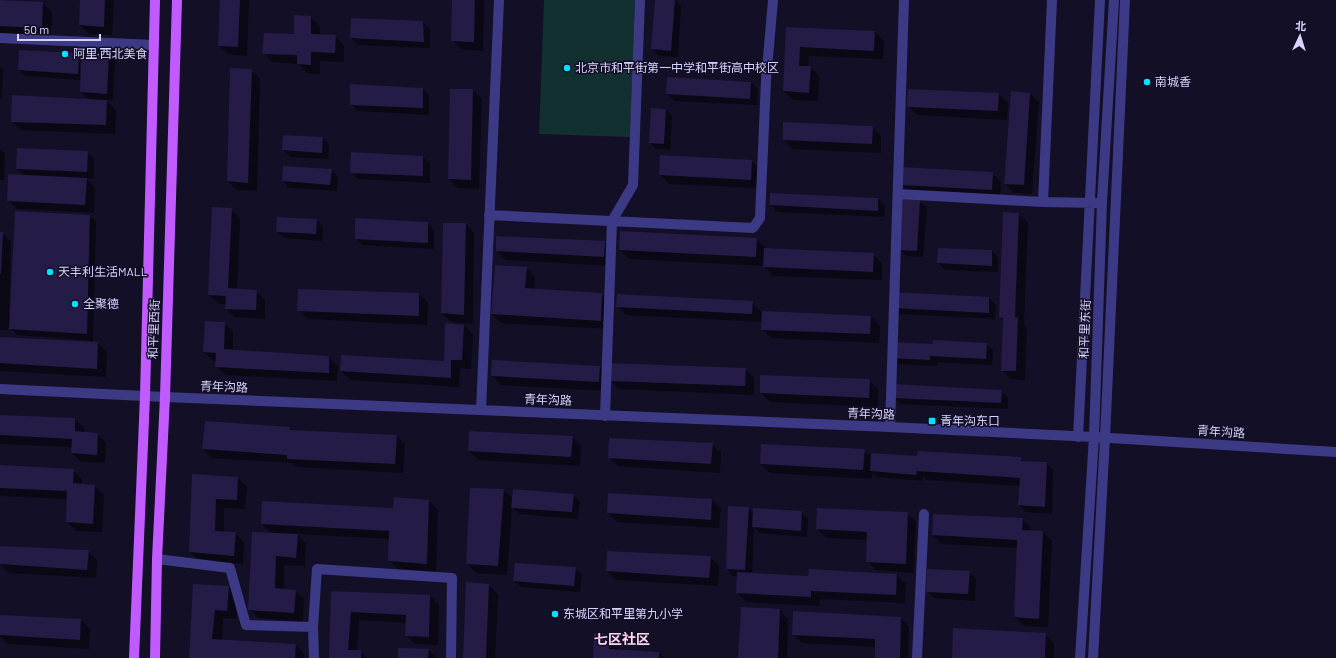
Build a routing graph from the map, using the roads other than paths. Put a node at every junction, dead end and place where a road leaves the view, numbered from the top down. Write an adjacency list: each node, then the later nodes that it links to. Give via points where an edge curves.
1 (155, 0): 12 (main road, 和平里西街)
2 (177, 0): 21 (main road, 和平里西街)
3 (499, 0): 17 (street)
4 (640, 0): 18 (street, via 633,185)
5 (773, 0): 18 (street, via 766,80 760,218 753,228)
6 (904, 0): 13 (street)
7 (1052, 0): 14 (street)
8 (1100, 0): 15 (street)
9 (1114, 0): 16 (street, 和平里东街)
10 (1125, 0): 27 (street, 和平里东街)
11 (0, 38): 12 (street)
12 (154, 44): 20 (main road, 和平里西街)
13 (898, 194): 14 (street); 24 (street)
14 (1043, 202): 15 (street)
15 (1090, 202): 16 (street); 25 (street)
16 (1102, 202): 26 (street, 和平里东街)
17 (489, 215): 18 (street); 22 (street)
18 (612, 221): 23 (street)
19 (0, 389): 20 (street, 青年沟路)
20 (145, 396): 21 (street, 青年沟路); 32 (main road, 和平里西街)
21 (165, 397): 22 (street, 青年沟路); 30 (main road, 和平里西街)
22 (481, 410): 23 (street, 青年沟路)
23 (605, 416): 24 (street, 青年沟路)
24 (890, 427): 25 (street, 青年沟路)
25 (1078, 437): 26 (street, 青年沟路)
26 (1094, 437): 27 (street, 青年沟路); 37 (street, 和平里东街)
27 (1105, 438): 28 (street, 青年沟路); 38 (street, 和平里东街)
28 (1336, 452)
29 (924, 514): 36 (street)
30 (157, 559): 31 (street, via 230,568 246,625); 33 (main road, 和平里西街)
31 (313, 627): 34 (street); 35 (street, via 317,569 452,578)
32 (134, 658)
33 (155, 658)
34 (314, 658)
35 (451, 658)
36 (918, 658)
37 (1080, 658)
38 (1093, 658)

